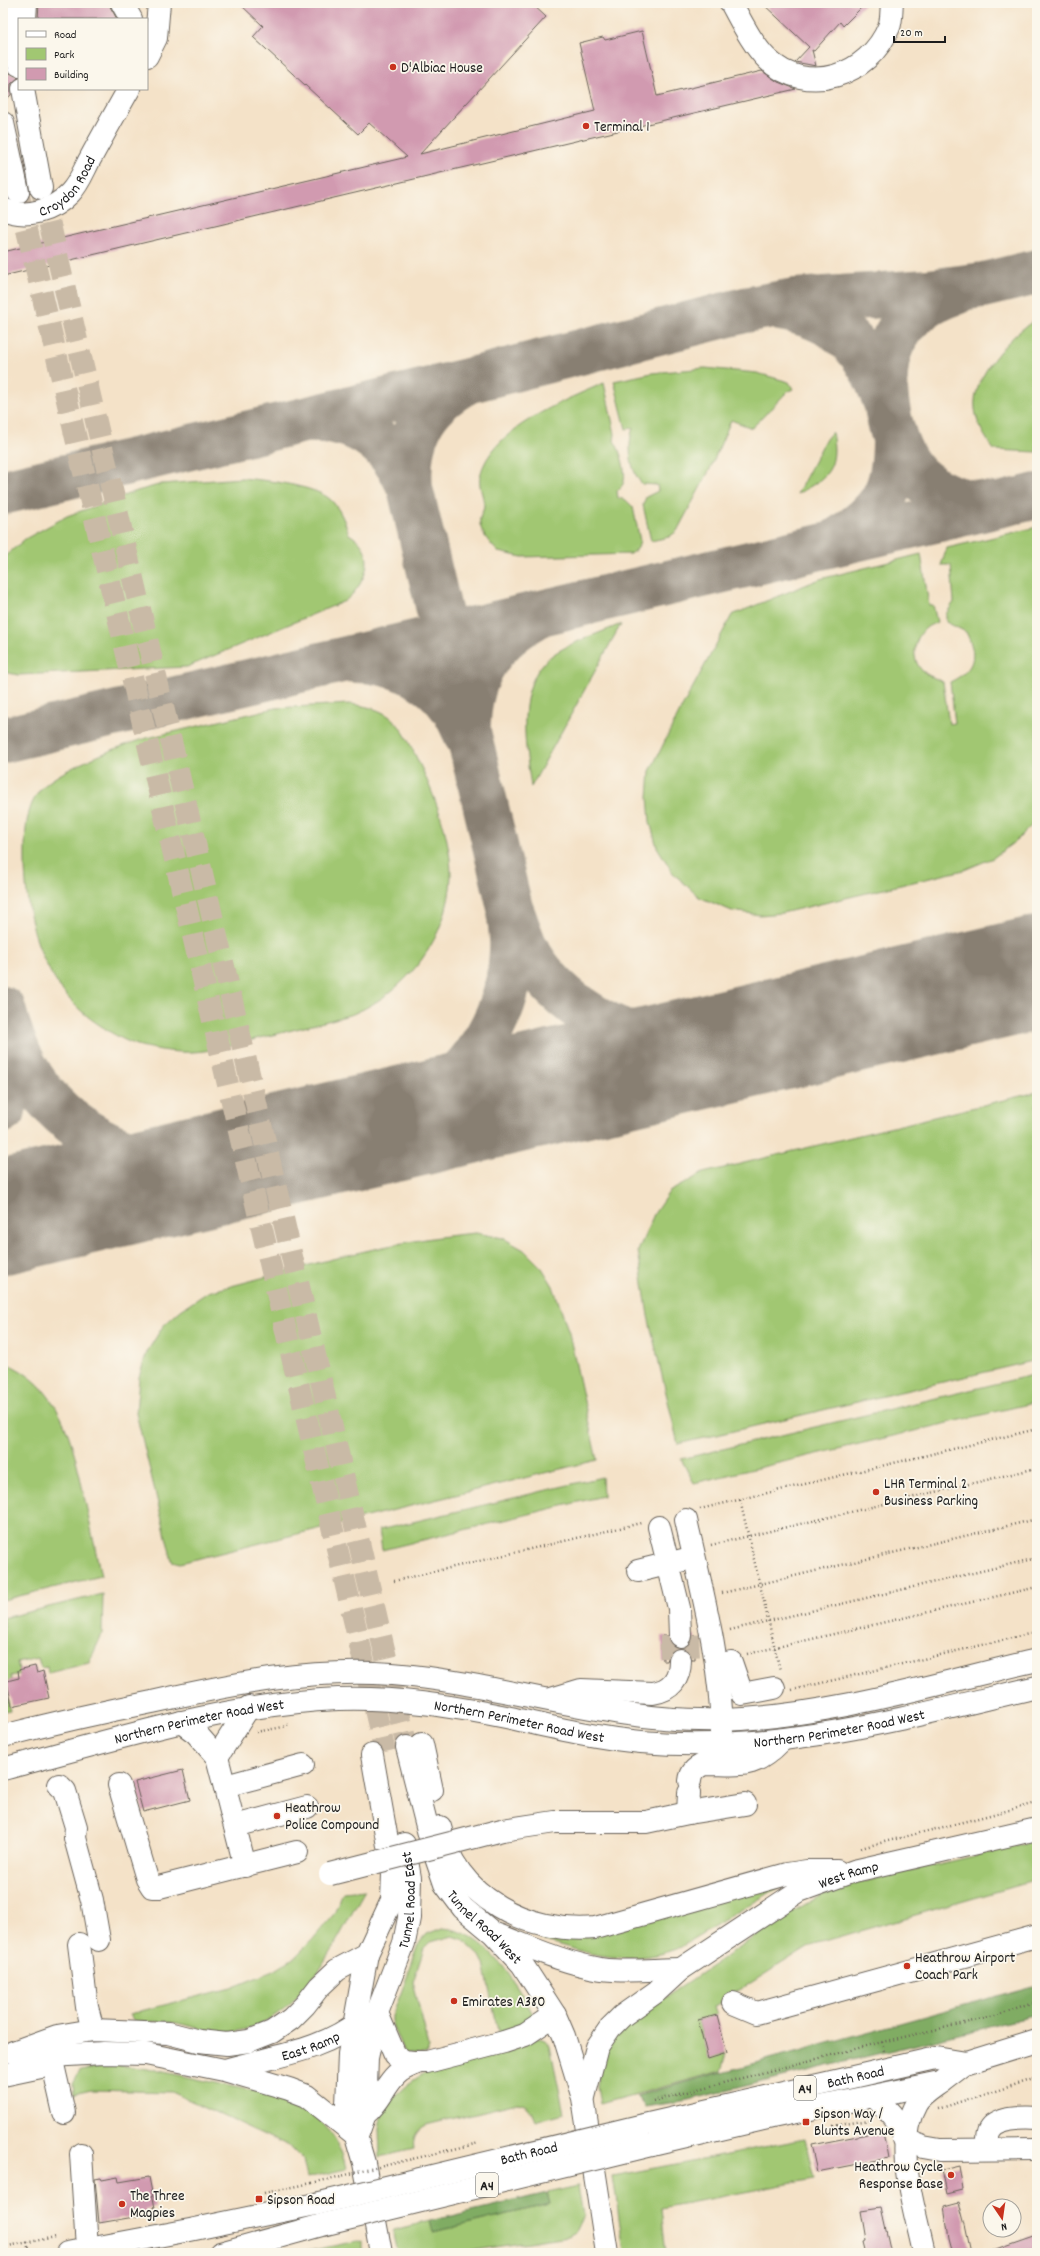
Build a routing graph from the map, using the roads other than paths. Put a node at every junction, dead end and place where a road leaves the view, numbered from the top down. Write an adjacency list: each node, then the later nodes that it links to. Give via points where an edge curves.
1 (8, 3): 10 (main road)
2 (26, 3): 7 (main road)
3 (122, 3): 8 (main road)
4 (159, 3): 9 (main road, via 156,38)
5 (730, 3): 6 (main road, via 767,59 793,76 816,79 836,77 857,66 876,50 889,26)
6 (892, 3)
7 (25, 18)
8 (130, 18)
9 (148, 54)
10 (18, 59)
11 (23, 90): 12 (main road, via 48,187)
12 (38, 90)
13 (121, 90): 16 (main road)
14 (128, 90): 16 (main road)
15 (3, 123): 17 (main road)
16 (109, 125): 18 (main road, Croydon Road, via 78,182 65,198 50,208 34,213 13,214)
17 (18, 192)
18 (3, 209)
19 (691, 1515): 21 (main road)
20 (651, 1524): 21 (main road)
21 (682, 1559): 22 (main road); 23 (main road, via 688,1607); 26 (main road, via 720,1629)
22 (638, 1571)
23 (680, 1636)
24 (680, 1660): 29 (main road, via 670,1686 653,1693 581,1690)
25 (1037, 1660): 31 (main road, Northern Perimeter Road West, via 825,1709)
26 (730, 1661): 27 (main road, via 742,1694); 31 (main road)
27 (780, 1684)
28 (1037, 1688): 34 (main road, Northern Perimeter Road West, via 826,1735)
29 (548, 1700): 31 (main road, Northern Perimeter Road West, via 633,1715); 33 (main road, Northern Perimeter Road West, via 474,1685 415,1677 344,1673 301,1675 227,1685)
30 (250, 1707): 32 (main road, Northern Perimeter Road West); 35 (main road, Northern Perimeter Road West, via 331,1699 383,1699 468,1710 638,1742); 36 (main road)
31 (722, 1720): 35 (main road)
32 (180, 1722): 36 (main road, via 196,1733); 37 (main road, Northern Perimeter Road West)
33 (3, 1736)
34 (781, 1741): 35 (main road, Northern Perimeter Road West); 42 (main road, via 766,1756 753,1763 704,1764 697,1767 693,1771)
35 (722, 1745)
36 (217, 1757): 41 (main road)
37 (46, 1758): 39 (main road, Northern Perimeter Road West); 61 (main road, via 58,1785 55,1792 66,1828 75,1838 92,1900 86,1990)
38 (303, 1765): 41 (main road)
39 (3, 1769)
40 (118, 1785): 48 (main road, via 147,1879 152,1886 159,1887)
41 (225, 1786): 45 (main road)
42 (689, 1796): 43 (main road); 50 (main road, bridge, via 646,1822 556,1822 502,1830)
43 (745, 1804)
44 (307, 1807): 45 (main road)
45 (235, 1826): 48 (main road)
46 (1037, 1829): 49 (main road, West Ramp)
47 (297, 1852): 48 (main road)
48 (245, 1866)
49 (854, 1871): 51 (main road, via 807,1871 787,1874 595,1928 568,1929 539,1925); 56 (main road, West Ramp, via 800,1891)
50 (330, 1874)
51 (525, 1919): 52 (main road, Tunnel Road West, via 488,1900 462,1876 452,1859 441,1830 414,1746 439,1871 463,1908); 54 (main road)
52 (494, 1933): 54 (main road); 59 (main road, Tunnel Road West, via 522,1964)
53 (1037, 1936): 57 (main road, via 757,2012)
54 (536, 1950): 56 (main road, via 552,1957 601,1969)
55 (367, 1954): 58 (main road, Tunnel Road East, via 387,1914 394,1887 378,1754 405,1853 410,1893 404,1943); 60 (main road); 61 (main road, via 337,1970 291,2019 272,2032 248,2040 226,2044 199,2041 168,2033)
56 (681, 1969): 71 (main road, West Ramp, via 656,1992 622,2016 603,2037 594,2054)
57 (733, 2003)
58 (381, 2005): 60 (main road, East Ramp); 65 (main road, via 395,2055 404,2060); 73 (main road, Tunnel Road East, via 367,2058)
59 (555, 2015): 65 (main road, via 525,2034 470,2051); 71 (main road, Tunnel Road West)
60 (354, 2025): 67 (main road, East Ramp, via 313,2048); 75 (main road, via 347,2073 347,2105)
61 (93, 2030): 63 (main road, via 57,2036)
62 (1037, 2041): 66 (main road, Bath Road / A4)
63 (8, 2053): 64 (main road, via 36,2049)
64 (51, 2056): 67 (main road, via 102,2052 139,2054); 68 (main road, via 41,2067); 72 (main road)
65 (420, 2062): 73 (main road, via 398,2072 375,2107)
66 (966, 2064): 69 (main road, Bath Road / A4); 80 (main road, Bath Road / A4, bridge, via 936,2058 644,2125 314,2193)
67 (224, 2070): 75 (main road, via 307,2096)
68 (3, 2076)
69 (941, 2082): 70 (main road, Bath Road / A4); 76 (main road, via 919,2099)
70 (874, 2096): 76 (main road, via 891,2114); 81 (main road, Bath Road / A4, bridge, via 652,2145 322,2225)
71 (583, 2098): 83 (main road, Tunnel Road West)
72 (64, 2113)
73 (365, 2114): 75 (main road)
74 (1037, 2118): 77 (main road, via 1022,2118 995,2124 988,2134)
75 (357, 2136): 82 (main road)
76 (905, 2136): 77 (main road, via 923,2147 940,2150); 84 (main road, via 909,2182)
77 (987, 2149): 78 (main road)
78 (1037, 2149)
79 (81, 2154): 80 (main road)
80 (77, 2251)
81 (220, 2253)
82 (381, 2253)
83 (608, 2253)
84 (924, 2253)

